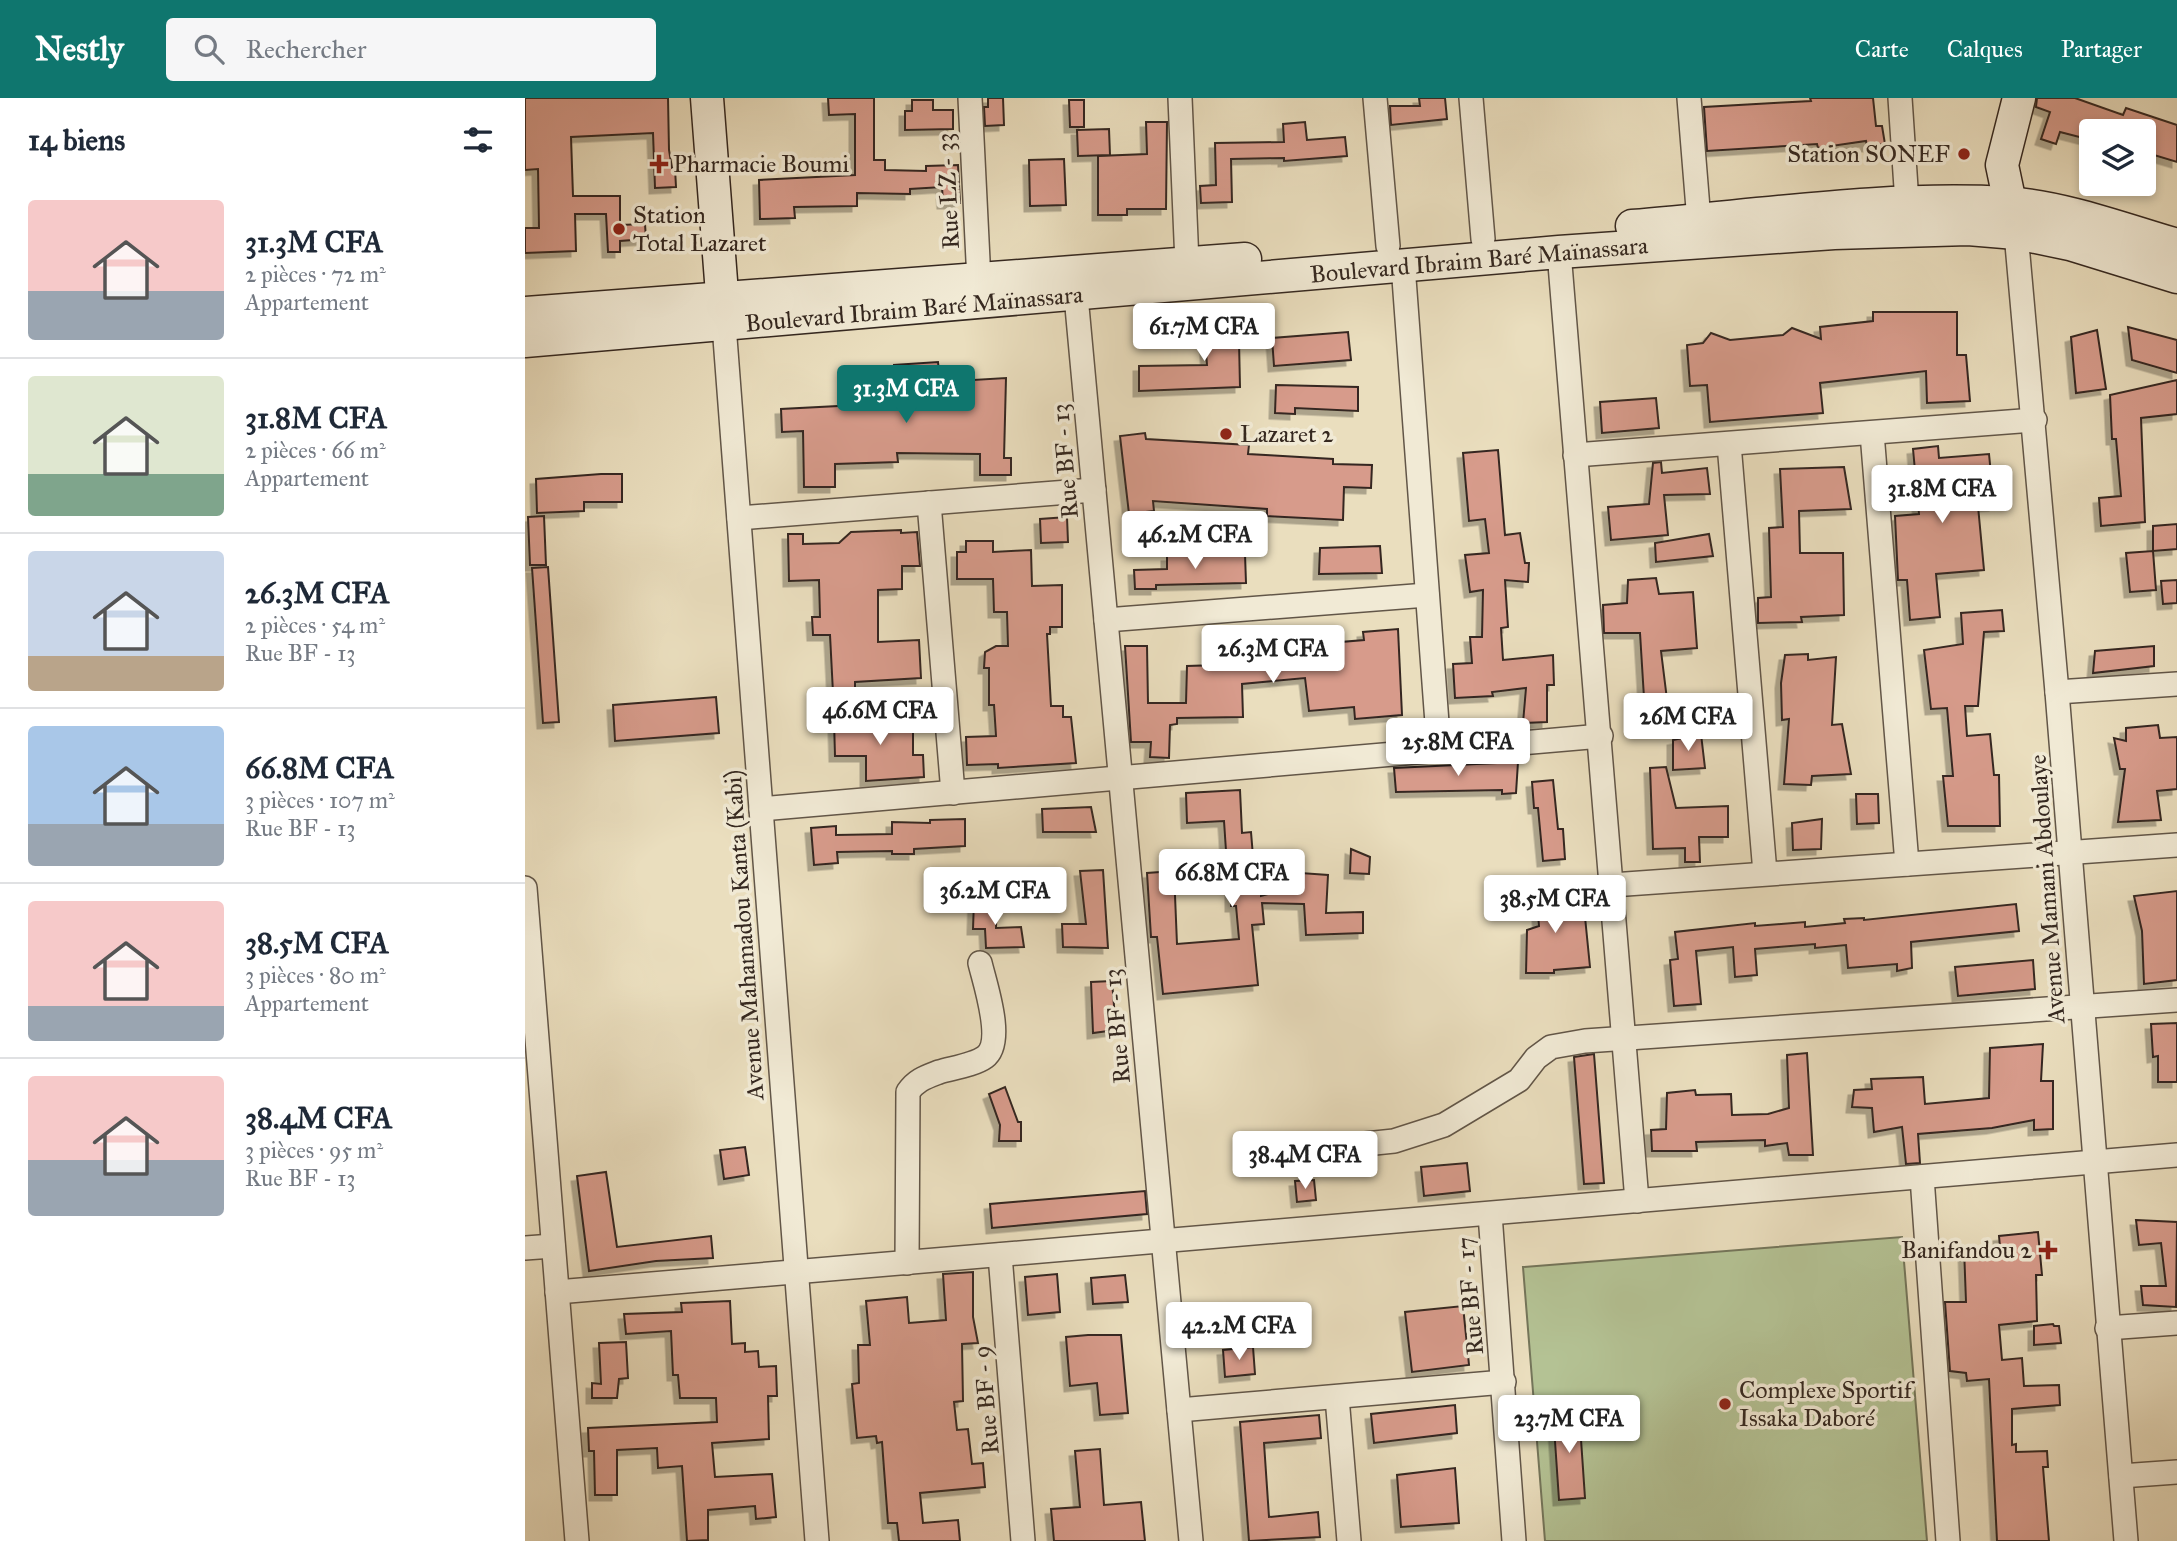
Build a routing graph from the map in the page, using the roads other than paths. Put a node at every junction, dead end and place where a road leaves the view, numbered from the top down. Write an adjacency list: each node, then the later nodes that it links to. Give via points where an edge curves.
1 (707, 98): 20 (main road)
2 (970, 98): 18 (street, Rue LZ - 33)
3 (1180, 98): 16 (street)
4 (1375, 98): 15 (street)
5 (1471, 98): 12 (street)
6 (1689, 98): 11 (street)
7 (1900, 98): 9 (street)
8 (2019, 98): 10 (main road, via 2003,165)
9 (1907, 203): 10 (main road, Boulevard Ibraim Baré Maïnassara); 11 (main road, Boulevard Ibraim Baré Maïnassara)
10 (2013, 218): 13 (main road, Boulevard Ibraim Baré Maïnassara, via 2095,221); 14 (main road, Boulevard Ibraim Baré Maïnassara, via 1968,229); 17 (main road, Boulevard Ibraim Baré Maïnassara, via 2070,244); 23 (street, Avenue Mamani Abdoulaye)
11 (1699, 220): 12 (main road, Boulevard Ibraim Baré Maïnassara)
12 (1483, 239): 15 (main road, Boulevard Ibraim Baré Maïnassara)
13 (2177, 245)
14 (1559, 252): 15 (main road, Boulevard Ibraim Baré Maïnassara); 26 (street)
15 (1395, 256): 16 (main road, Boulevard Ibraim Baré Maïnassara); 19 (main road, Boulevard Ibraim Baré Maïnassara); 30 (street)
16 (1187, 263): 18 (main road, Boulevard Ibraim Baré Maïnassara)
17 (2177, 278)
18 (979, 281): 20 (main road, Boulevard Ibraim Baré Maïnassara)
19 (1076, 296): 20 (main road, Boulevard Ibraim Baré Maïnassara); 27 (street, Rue BF - 13)
20 (723, 312): 21 (main road, Boulevard Ibraim Baré Maïnassara); 22 (main road, Boulevard Ibraim Baré Maïnassara); 29 (street, Avenue Mahamadou Kanta (Kabi))
21 (525, 313)
22 (525, 341)
23 (2035, 420): 24 (street); 33 (street, Avenue Mamani Abdoulaye)
24 (1872, 433): 25 (street); 41 (street)
25 (1729, 444): 26 (street); 42 (street)
26 (1575, 455): 34 (street)
27 (1094, 490): 28 (street); 31 (street, Rue BF - 13)
28 (929, 503): 29 (street); 37 (street)
29 (739, 518): 38 (street, Avenue Mahamadou Kanta (Kabi))
30 (1427, 595): 31 (street); 35 (street)
31 (1106, 620): 36 (street, Rue BF - 13)
32 (2177, 684): 33 (street)
33 (2057, 692): 40 (street, Avenue Mamani Abdoulaye)
34 (1601, 736): 35 (street); 43 (street)
35 (1439, 750): 36 (street)
36 (1121, 778): 37 (street); 55 (street, Rue BF - 13)
37 (953, 793): 38 (street)
38 (761, 809): 60 (street, Avenue Mahamadou Kanta (Kabi))
39 (2177, 845): 40 (street)
40 (2070, 853): 41 (street); 47 (street, Avenue Mamani Abdoulaye)
41 (1907, 864): 42 (street)
42 (1765, 873): 43 (street)
43 (1612, 885): 48 (street)
44 (525, 888): 56 (street)
45 (980, 963): 59 (street, via 995,1028 993,1047 985,1057 927,1076 908,1092)
46 (2177, 1000): 47 (street)
47 (2082, 1007): 48 (street); 51 (street, Avenue Mamani Abdoulaye)
48 (1624, 1040): 49 (street, via 1552,1047 1536,1058 1519,1080 1444,1125 1394,1141); 53 (street)
49 (1258, 1155)
50 (2177, 1156): 51 (street)
51 (2095, 1162): 52 (street); 63 (street, Avenue Mamani Abdoulaye)
52 (1922, 1177): 53 (street); 75 (street)
53 (1637, 1201): 54 (street)
54 (1490, 1214): 55 (street); 64 (street, Rue BF - 17)
55 (1163, 1241): 58 (street); 66 (street, Rue BF - 13)
56 (553, 1246): 57 (street); 61 (street)
57 (525, 1248)
58 (1000, 1255): 59 (street); 71 (street, Rue BF - 9)
59 (907, 1263): 60 (street)
60 (796, 1272): 61 (street); 70 (street, Avenue Mahamadou Kanta (Kabi))
61 (557, 1292): 69 (street)
62 (2177, 1323): 63 (street)
63 (2107, 1328): 68 (street, Avenue Mamani Abdoulaye)
64 (1504, 1382): 65 (street); 74 (street, Rue BF - 17)
65 (1337, 1398): 66 (street); 73 (street)
66 (1179, 1410): 72 (street, Rue BF - 13)
67 (2177, 1472): 68 (street)
68 (2121, 1476): 76 (street, Avenue Mamani Abdoulaye)
69 (577, 1541)
70 (817, 1541)
71 (1023, 1541)
72 (1191, 1541)
73 (1349, 1541)
74 (1514, 1541)
75 (1948, 1541)
76 (2126, 1541)

